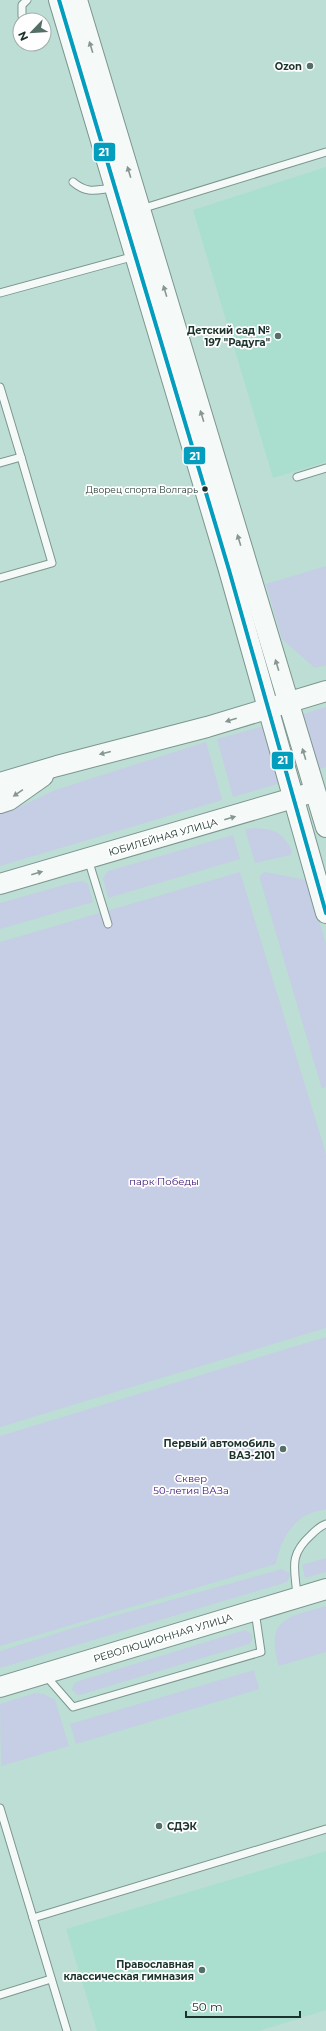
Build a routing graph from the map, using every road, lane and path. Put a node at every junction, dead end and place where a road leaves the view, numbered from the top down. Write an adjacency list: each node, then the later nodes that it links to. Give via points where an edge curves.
1 (27, 0): 4 (lane, via 22,6)
2 (59, 0): 7 (main road)
3 (77, 0): 8 (main road, one-way to 3)
4 (22, 12)
5 (326, 152): 8 (lane)
6 (73, 182): 7 (lane, via 82,190)
7 (116, 187): 9 (main road)
8 (140, 209): 18 (main road, one-way to 8)
9 (136, 256): 10 (lane); 19 (main road)
10 (0, 293)
11 (0, 387): 12 (lane)
12 (21, 457): 13 (lane); 16 (lane, via 52,563)
13 (0, 463)
14 (326, 468): 15 (lane)
15 (297, 477)
16 (0, 578)
17 (326, 691): 18 (main road)
18 (288, 702): 19 (main road); 22 (main road, one-way to 18)
19 (268, 708): 20 (main road, one-way to 20, via 207,727); 23 (main road)
20 (57, 766): 21 (main road); 24 (main road, one-way to 24, via 9,800)
21 (0, 783)
22 (321, 790): 23 (main road, ЮБИЛЕЙНАЯ УЛИЦА); 25 (main road)
23 (294, 798): 26 (main road, ЮБИЛЕЙНАЯ УЛИЦА, one-way to 23); 28 (main road)
24 (0, 803)
25 (326, 827)
26 (88, 859): 27 (main road, ЮБИЛЕЙНАЯ УЛИЦА, one-way to 26); 29 (lane)
27 (0, 884)
28 (326, 913)
29 (108, 924)
30 (326, 1524): 32 (lane, via 296,1552 294,1562)
31 (326, 1589): 32 (main road, РЕВОЛЮЦИОННАЯ УЛИЦА)
32 (298, 1598): 33 (main road, РЕВОЛЮЦИОННАЯ УЛИЦА)
33 (255, 1610): 34 (main road, РЕВОЛЮЦИОННАЯ УЛИЦА); 34 (lane, via 261,1652 73,1707)
34 (45, 1674): 35 (main road, РЕВОЛЮЦИОННАЯ УЛИЦА)
35 (0, 1687)
36 (0, 1808): 38 (lane)
37 (326, 1829): 38 (lane)
38 (33, 1918): 39 (lane)
39 (51, 1979): 40 (lane); 41 (lane)
40 (0, 1995)
41 (66, 2031)

